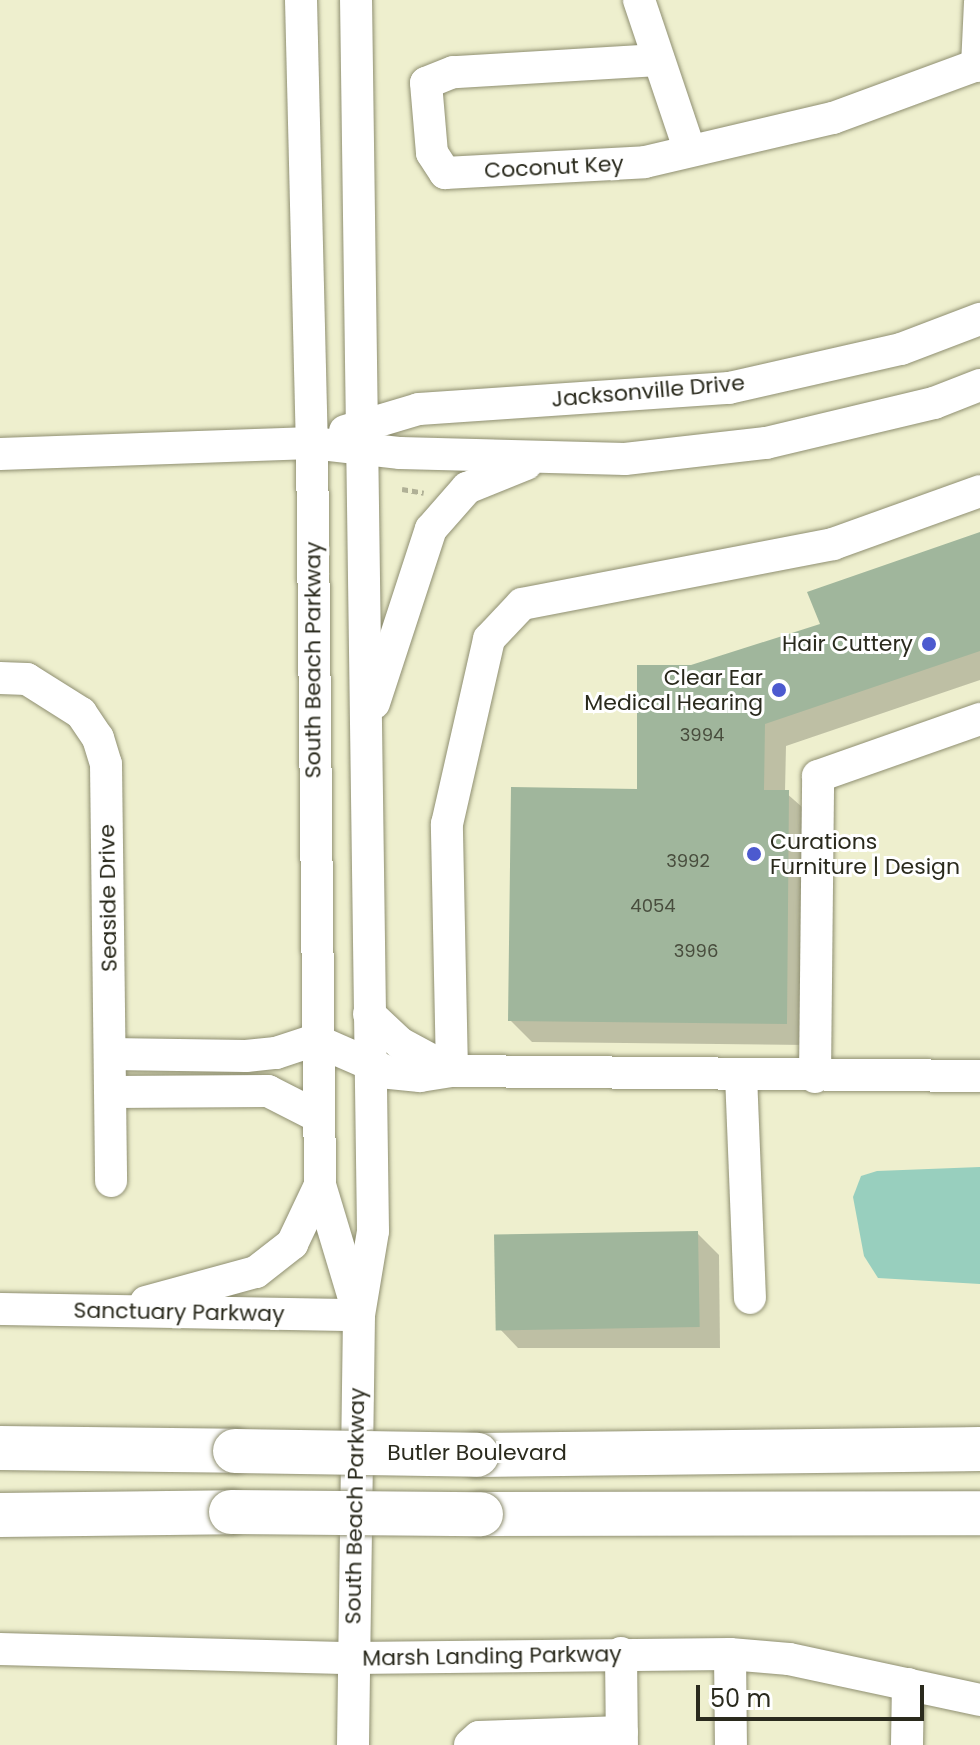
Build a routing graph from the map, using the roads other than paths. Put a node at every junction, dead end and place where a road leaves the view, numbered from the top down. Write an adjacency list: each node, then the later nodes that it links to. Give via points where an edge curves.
1 (301, 0): 11 (street, South Beach Parkway)
2 (356, 0): 10 (street, South Beach Parkway)
3 (639, 0): 5 (street)
4 (980, 2): 6 (street, Coconut Key)
5 (658, 60): 7 (street); 7 (street, Coconut Key, via 453,72 426,83 432,153 445,173 645,162)
6 (978, 65): 7 (street, Coconut Key, via 833,118)
7 (689, 149)
8 (980, 319): 10 (street, Jacksonville Drive, via 901,349 729,388 419,409)
9 (980, 385): 13 (street, Jacksonville Drive, via 934,403 766,443 625,459)
10 (363, 437): 11 (street, Jacksonville Drive); 13 (street, Jacksonville Drive); 17 (street, South Beach Parkway)
11 (312, 443): 12 (street, Jacksonville Drive); 19 (street, South Beach Parkway)
12 (0, 454)
13 (547, 457): 17 (street, via 467,488 431,529)
14 (980, 491): 22 (street, via 833,544 522,604 489,639 447,824)
15 (0, 678): 20 (street, Seaside Drive, via 27,679 81,713 98,738 106,764)
16 (980, 719): 25 (street, via 818,776)
17 (365, 729): 18 (street, South Beach Parkway)
18 (369, 1014): 21 (street, South Beach Parkway); 22 (street, via 400,1043)
19 (315, 1040): 20 (street, via 246,1056); 21 (street); 27 (street, South Beach Parkway)
20 (111, 1054): 26 (street, Seaside Drive)
21 (370, 1064): 22 (street, via 390,1073 420,1076); 33 (street, South Beach Parkway, via 373,1231)
22 (452, 1071): 23 (street)
23 (741, 1075): 25 (street); 30 (street)
24 (980, 1076): 25 (street)
25 (815, 1077)
26 (112, 1092): 27 (street, via 268,1091); 28 (street, Seaside Drive)
27 (317, 1116): 29 (street, South Beach Parkway)
28 (111, 1181)
29 (320, 1185): 32 (street, via 292,1244 256,1272); 33 (street, South Beach Parkway)
30 (750, 1298)
31 (0, 1309): 32 (street, Sanctuary Parkway)
32 (120, 1310): 33 (street, Sanctuary Parkway)
33 (359, 1315): 43 (street, South Beach Parkway)
34 (0, 1448): 35 (highway, Butler Boulevard, bridge, via 477,1455)
35 (971, 1450)
36 (752, 1512): 37 (highway); 38 (highway, bridge); 39 (highway)
37 (980, 1513)
38 (0, 1515)
39 (980, 1529)
40 (0, 1649): 43 (street, Marsh Landing Parkway)
41 (621, 1653): 42 (street, Marsh Landing Parkway); 43 (street, Marsh Landing Parkway); 46 (street)
42 (730, 1654): 44 (street, Marsh Landing Parkway, via 789,1659); 49 (street)
43 (353, 1658): 47 (street, South Beach Parkway)
44 (908, 1684): 45 (street, Marsh Landing Parkway); 50 (street)
45 (980, 1700)
46 (622, 1739): 48 (street, via 479,1737)
47 (353, 1745)
48 (470, 1745)
49 (731, 1745)
50 (907, 1745)

